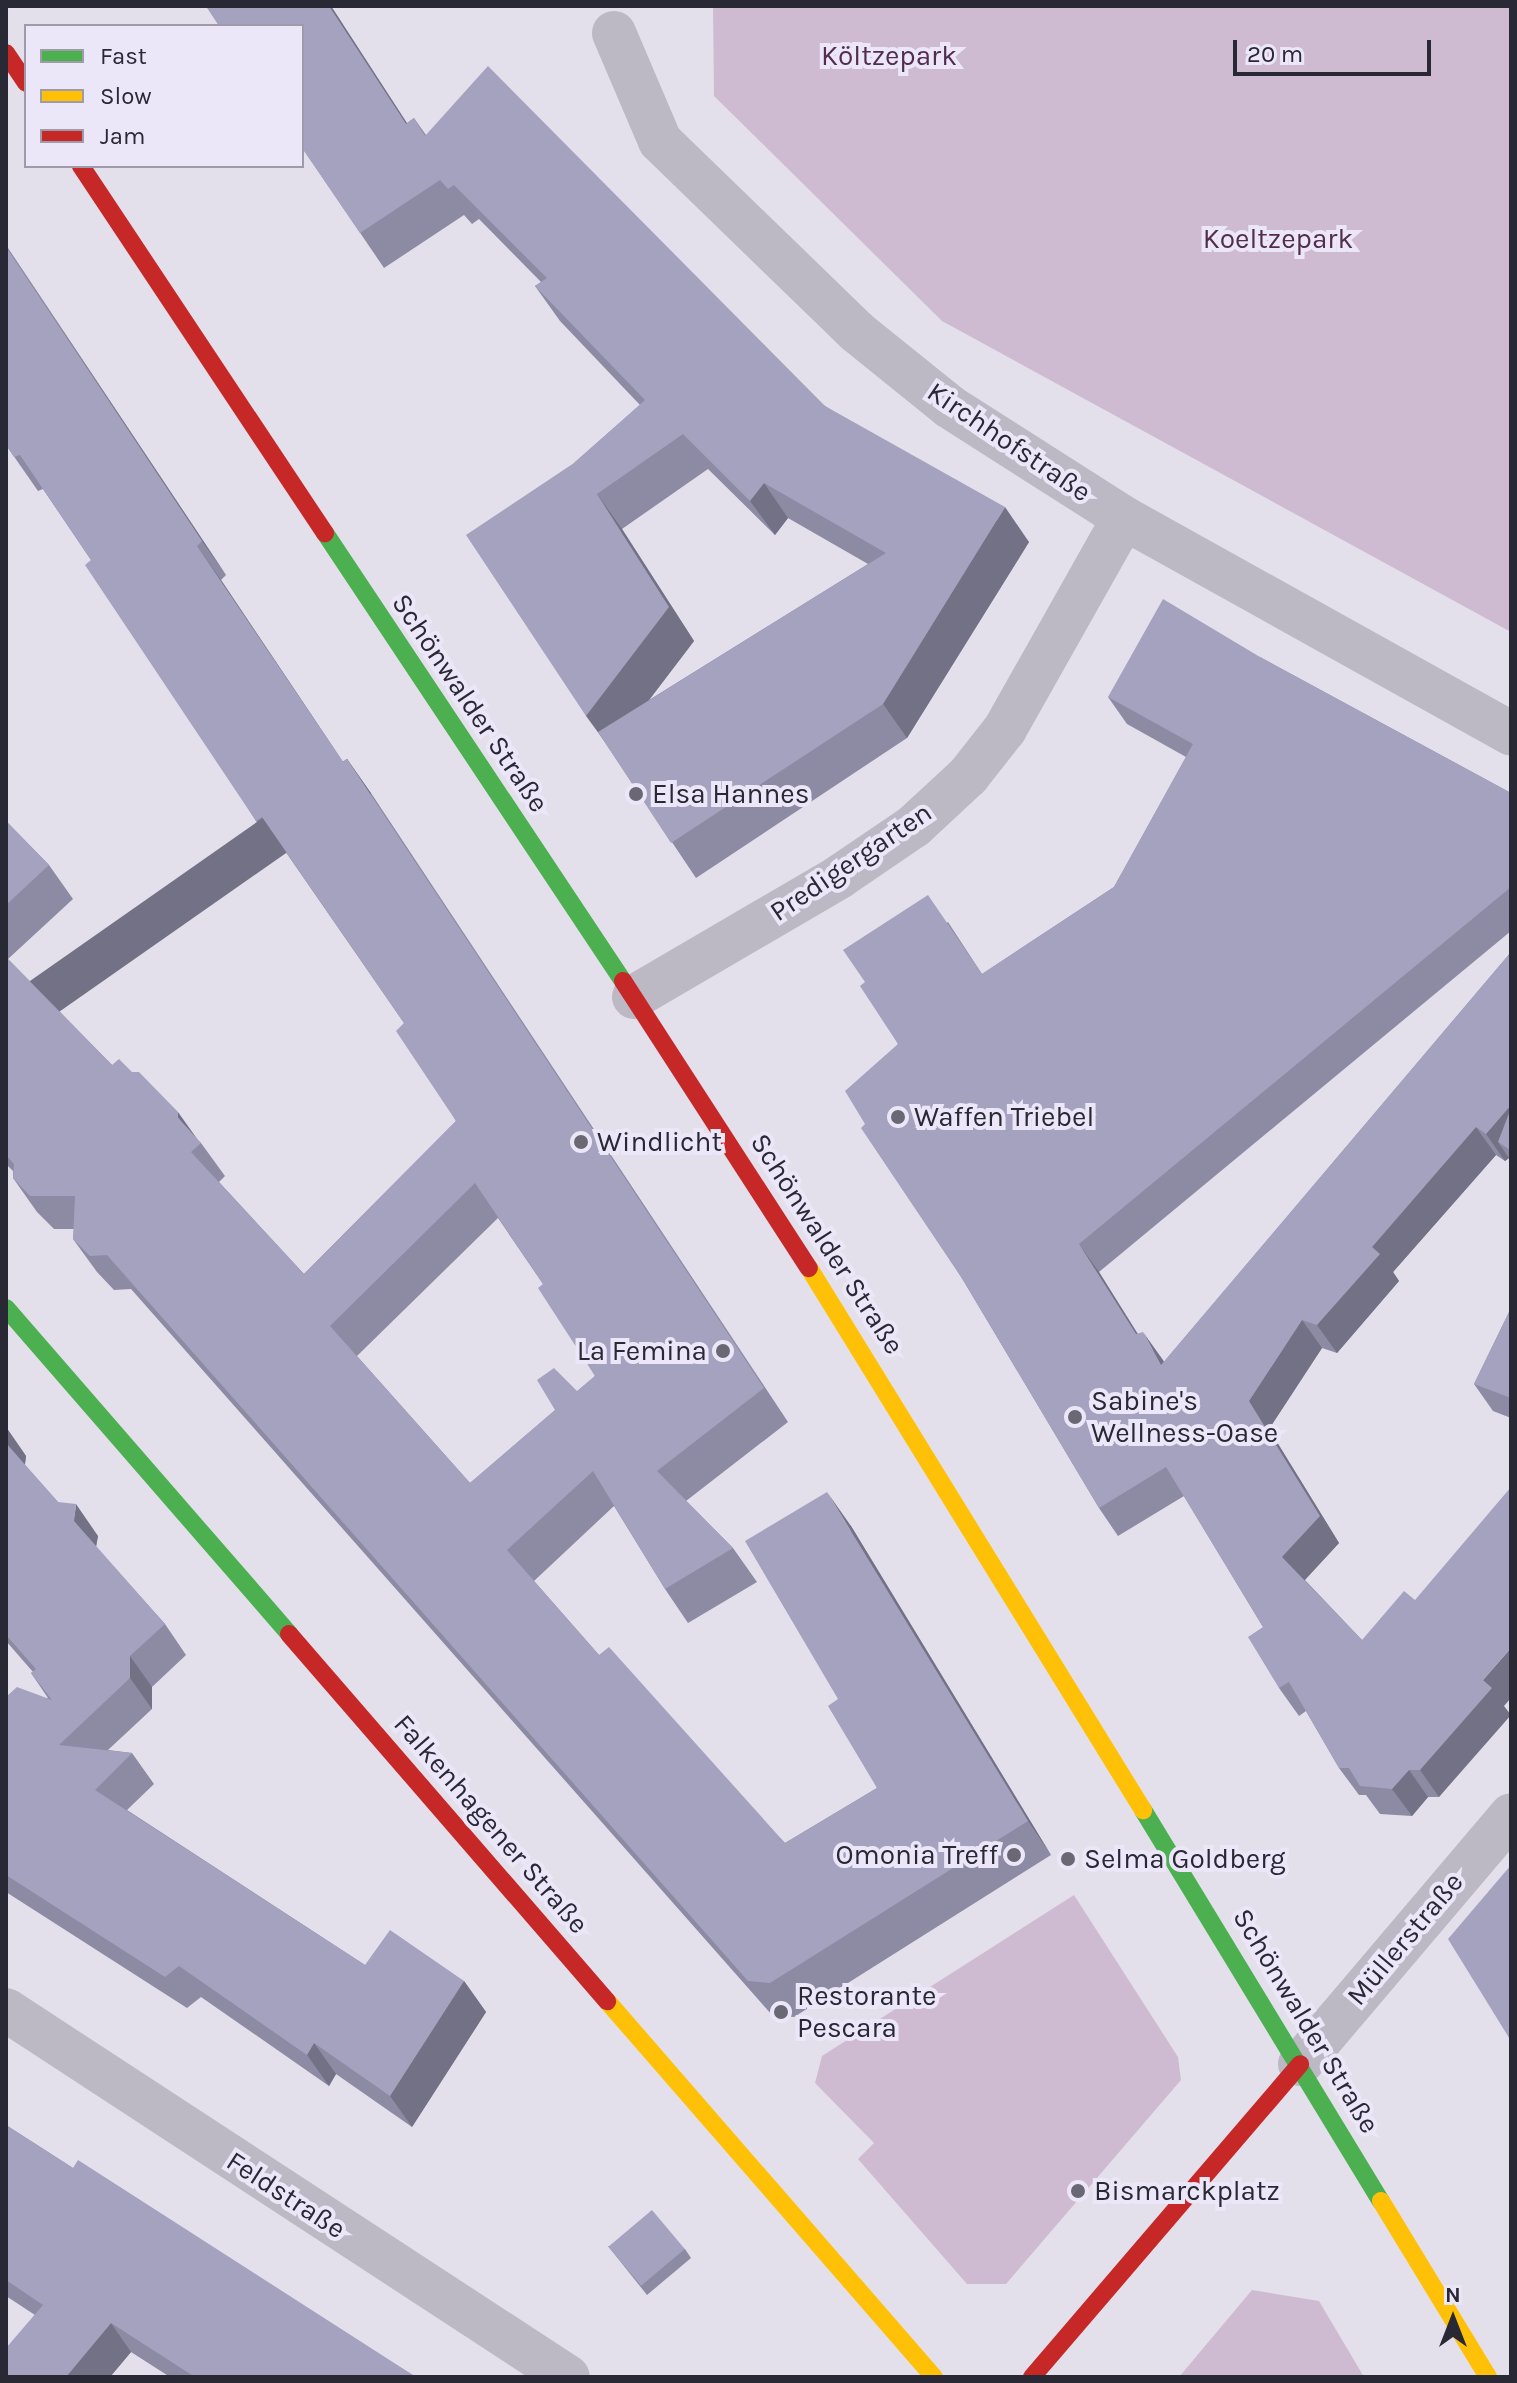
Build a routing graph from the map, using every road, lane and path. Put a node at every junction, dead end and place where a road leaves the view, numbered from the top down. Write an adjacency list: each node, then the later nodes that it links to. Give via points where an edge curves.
1 (614, 33): 5 (street, Kirchhofstraße, via 660,141 800,278 950,407)
2 (6, 53): 3 (street)
3 (24, 80)
4 (82, 168): 7 (street, Schönwalder Straße)
5 (1124, 518): 6 (street, Kirchhofstraße); 7 (street, Predigergarten, via 1005,729 968,776 914,826 839,877)
6 (1511, 733)
7 (634, 997): 11 (street, Schönwalder Straße, via 877,1373)
8 (6, 1308): 13 (street, Falkenhagener Straße)
9 (1511, 1815): 11 (street, Müllerstraße)
10 (6, 2010): 12 (street, Feldstraße)
11 (1300, 2064): 14 (street); 15 (street, Schönwalder Straße)
12 (568, 2377)
13 (934, 2377)
14 (1032, 2377)
15 (1488, 2377)

